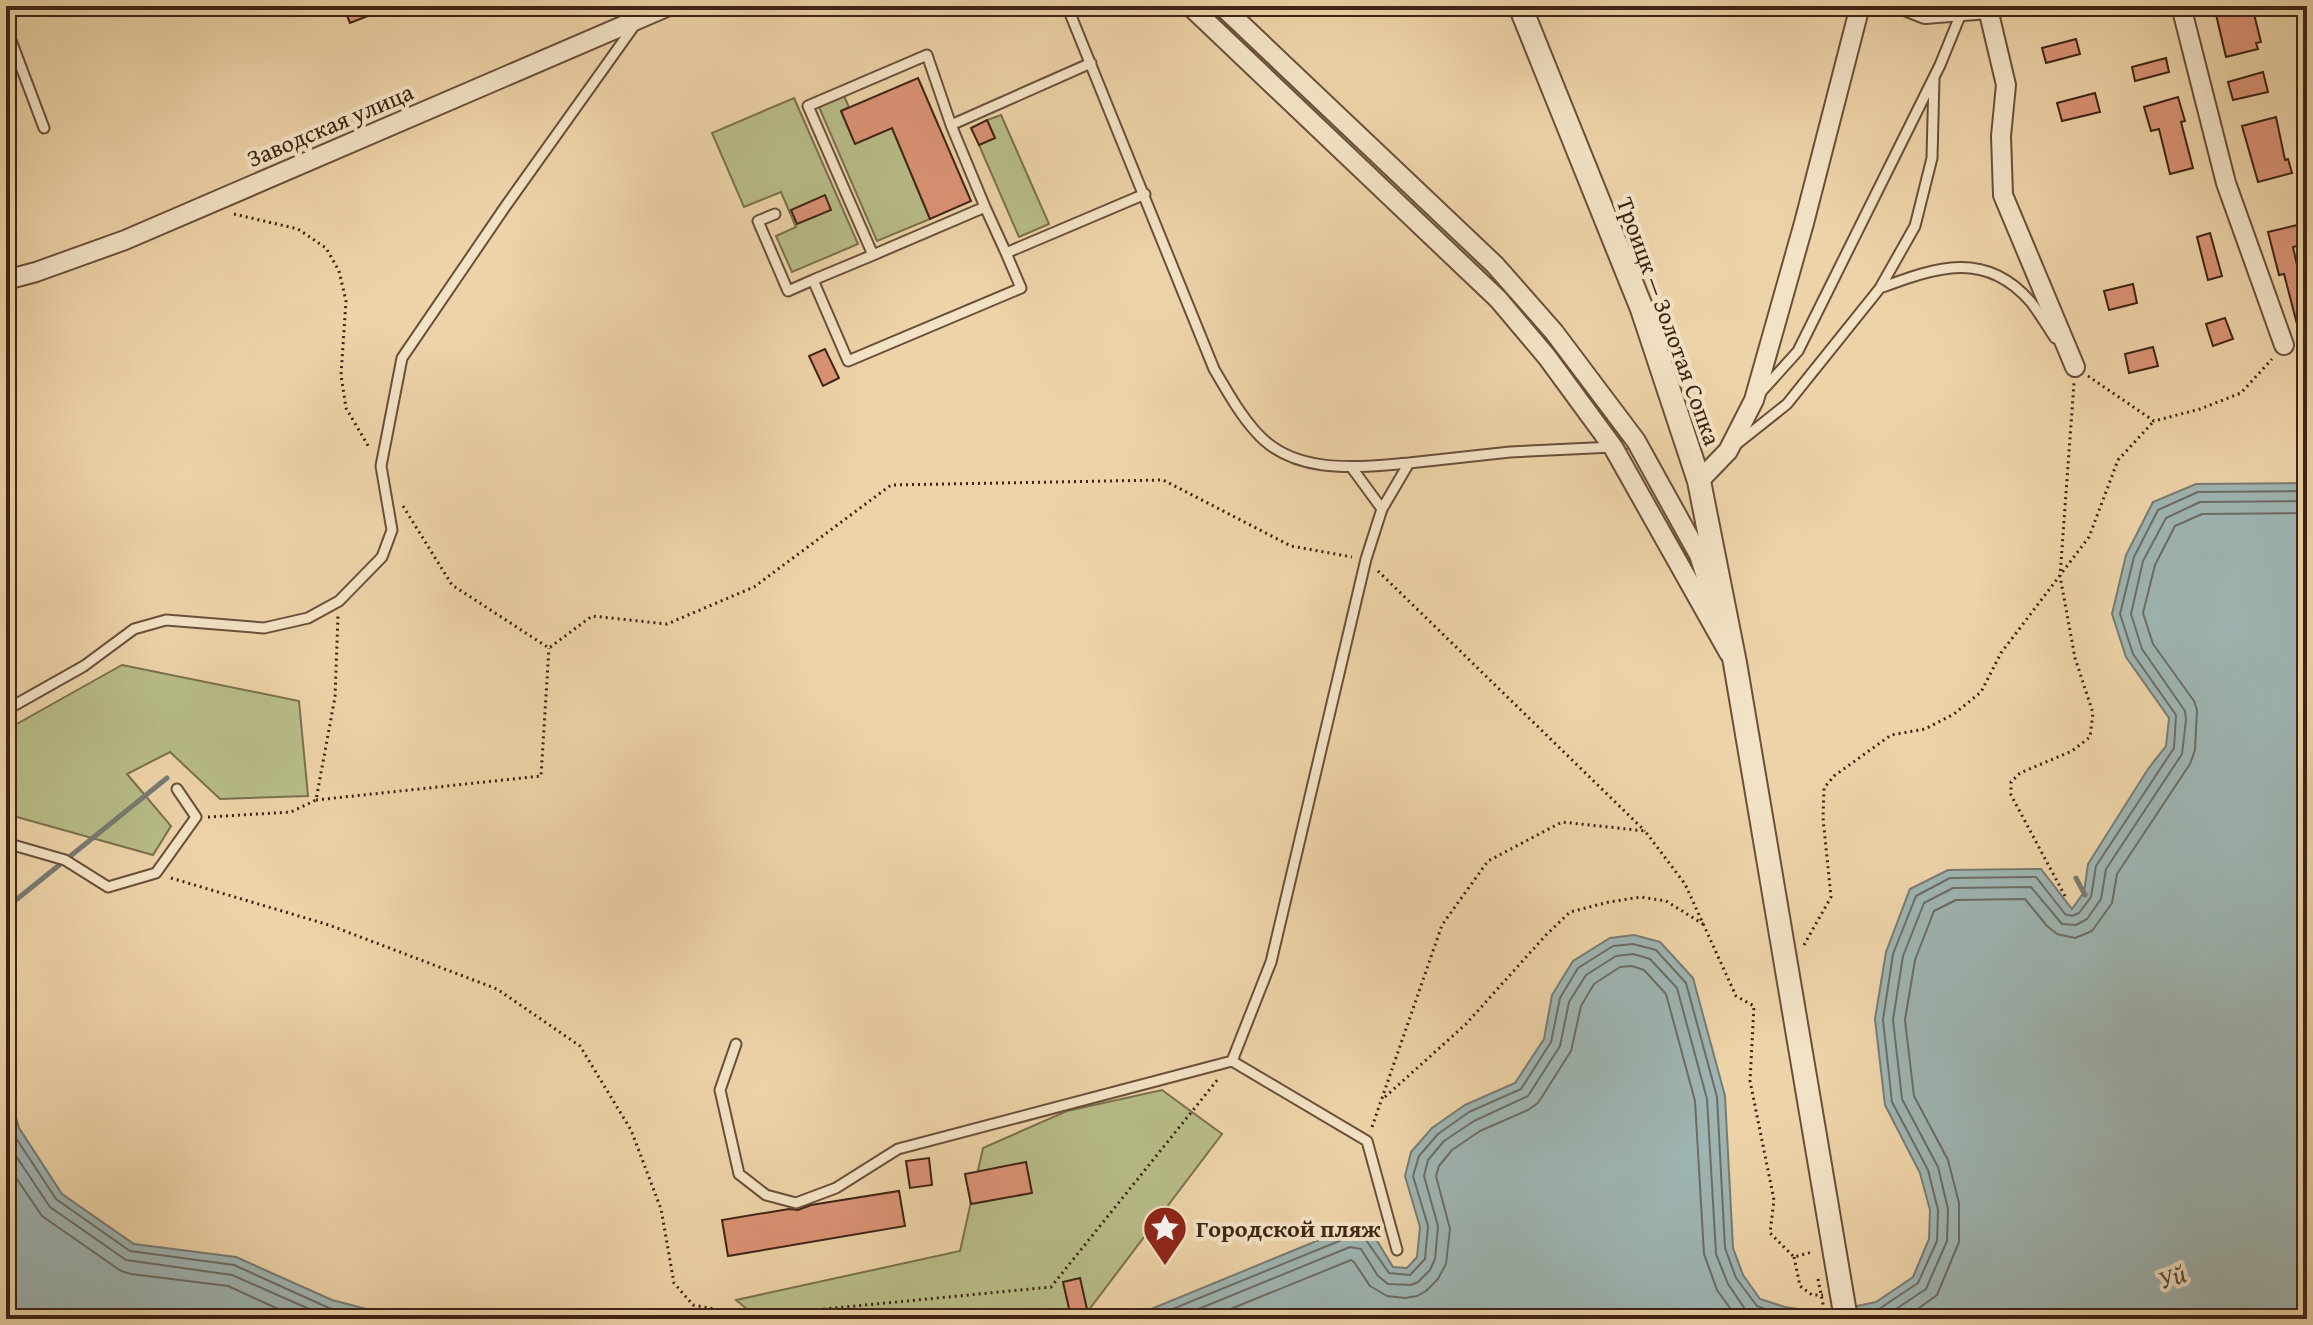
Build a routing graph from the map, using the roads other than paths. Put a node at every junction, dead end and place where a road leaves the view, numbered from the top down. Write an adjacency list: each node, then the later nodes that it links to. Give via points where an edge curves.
1 (669, 6): 11 (street, Заводская улица)
2 (1067, 6): 13 (lane)
3 (1190, 6): 28 (street, via 1498,299)
4 (1222, 6): 34 (street, via 1495,265 1554,332 1636,441 1699,555)
5 (1520, 6): 32 (street, Троицк — Золотая Сопка, via 1642,309)
6 (1860, 6): 27 (street)
7 (1905, 6): 10 (street, via 1925,14)
8 (2181, 6): 25 (street, via 2226,183)
9 (1993, 7): 10 (street); 26 (street, via 2006,85 2003,195)
10 (1962, 11): 14 (lane)
11 (638, 20): 22 (street, Заводская улица, via 125,240); 35 (lane, via 402,358 381,466 392,530 382,557 339,601 308,618 264,628 166,620 134,629 84,666)
12 (6, 27): 16 (lane)
13 (1091, 63): 15 (lane); 17 (lane)
14 (1934, 78): 24 (lane, via 1932,158 1915,226); 27 (lane, via 1798,351)
15 (951, 125): 18 (lane); 21 (lane, via 927,55 808,106)
16 (44, 128)
17 (1145, 194): 20 (lane); 31 (lane, via 1214,369 1241,413 1258,435 1284,454)
18 (985, 207): 20 (lane); 21 (lane)
19 (775, 214): 23 (lane, via 758,221 788,291)
20 (1006, 253): 23 (lane, via 1021,288 848,361)
21 (873, 255): 23 (lane)
22 (6, 280)
23 (813, 280)
24 (1880, 288): 26 (lane, via 1931,270 1977,267 2005,280 2029,300); 29 (lane, via 1787,404)
25 (2284, 345)
26 (2075, 367)
27 (1754, 400): 29 (street)
28 (1613, 447): 30 (lane); 34 (street)
29 (1728, 451): 32 (street)
30 (1409, 463): 31 (lane); 33 (lane)
31 (1352, 468): 33 (lane)
32 (1699, 481): 34 (street, Троицк — Золотая Сопка)
33 (1382, 509): 39 (lane, via 1271,962)
34 (1735, 663): 41 (street, Троицк — Золотая Сопка, via 1828,1277)
35 (6, 710)
36 (177, 789): 37 (lane, via 196,817 156,873 108,887 65,860)
37 (6, 843)
38 (736, 1044): 39 (lane, via 720,1090 739,1174 766,1195 796,1203 836,1188 898,1149)
39 (1232, 1061): 40 (lane, via 1367,1141)
40 (1397, 1250)
41 (1846, 1319)

